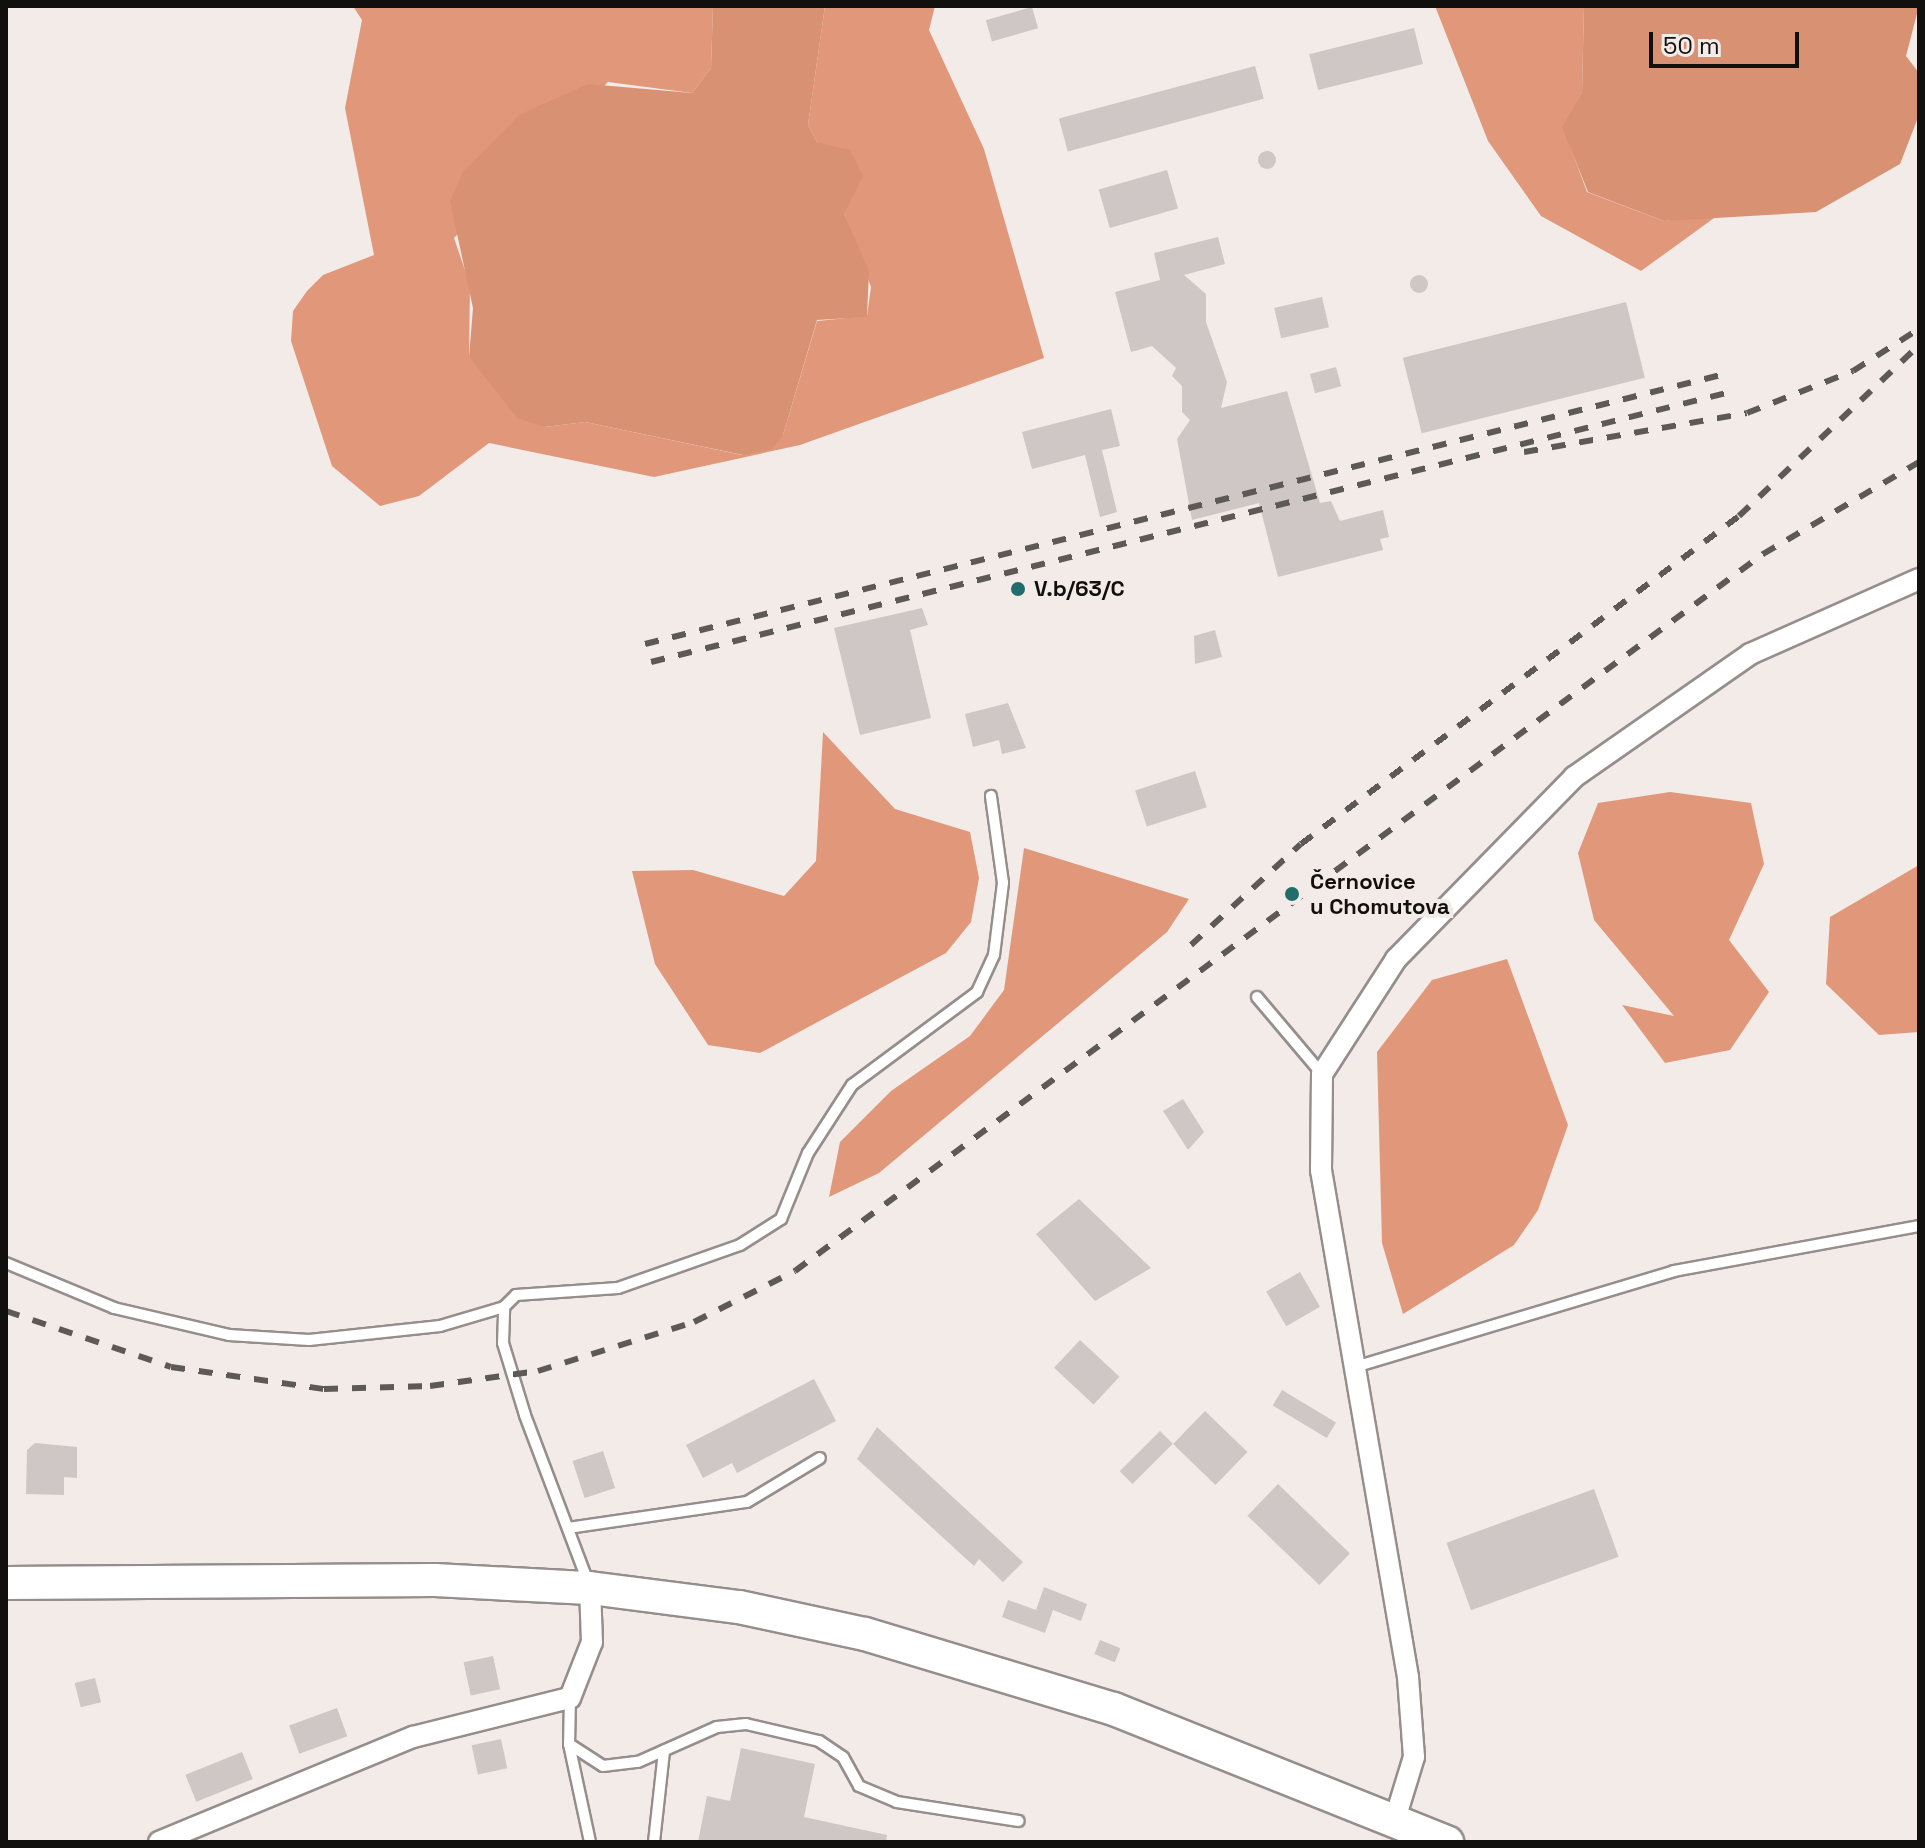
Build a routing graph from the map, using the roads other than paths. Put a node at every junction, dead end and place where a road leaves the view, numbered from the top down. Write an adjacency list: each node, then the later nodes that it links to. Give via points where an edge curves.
1 (1919, 579): 4 (street, via 1750,654 1574,777 1396,959)
2 (991, 796): 7 (lane, via 1003,883 994,955 977,992 852,1085 808,1153 781,1219 740,1245 618,1288 516,1295)
3 (1257, 997): 4 (lane)
4 (1322, 1074): 8 (street, via 1321,1170)
5 (1919, 1226): 8 (lane, via 1674,1271)
6 (6, 1263): 7 (lane, via 114,1308 229,1335 309,1340 440,1326)
7 (504, 1307): 10 (lane, via 503,1343)
8 (1358, 1366): 16 (street, via 1408,1677 1414,1757)
9 (820, 1458): 10 (lane, via 747,1502)
10 (568, 1528): 12 (lane)
11 (6, 1583): 12 (main road, via 435,1580)
12 (590, 1588): 13 (street, via 592,1642); 16 (main road, via 739,1607 988,1669 1183,1733)
13 (570, 1698): 14 (lane); 18 (street, via 413,1737)
14 (569, 1744): 15 (lane, via 603,1766); 19 (lane)
15 (664, 1751): 17 (lane, via 717,1727 746,1724 819,1741 843,1757 859,1786 897,1802); 20 (lane)
16 (1395, 1819): 21 (main road)
17 (1019, 1821)
18 (159, 1842)
19 (590, 1842)
20 (654, 1842)
21 (1447, 1842)

